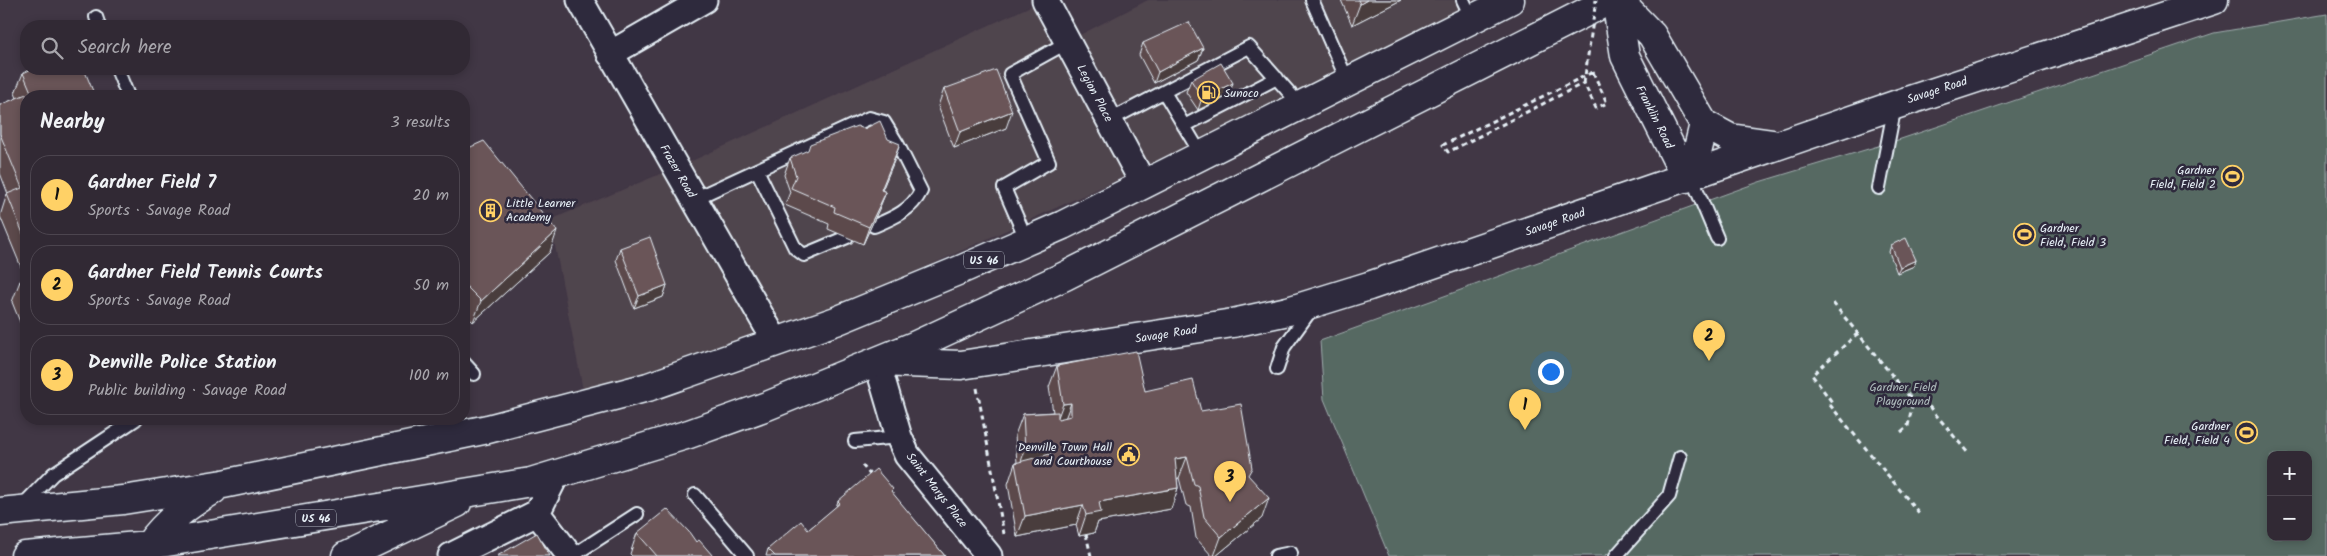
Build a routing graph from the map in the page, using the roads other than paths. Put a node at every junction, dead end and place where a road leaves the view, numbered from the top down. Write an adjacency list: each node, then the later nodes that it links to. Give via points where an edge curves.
1 (580, 0): 11 (street, Frazer Road)
2 (704, 0): 11 (street)
3 (1045, 0): 10 (street, Legion Place)
4 (1312, 0): 14 (lane)
5 (1510, 0): 9 (main road, US 46)
6 (1610, 0): 35 (main road, US 46, via 1083,267)
7 (1617, 0): 20 (main road, Franklin Road, via 1652,35); 25 (main road, Franklin Road, via 1625,56)
8 (2214, 0): 17 (main road, Savage Road)
9 (1467, 10): 14 (main road, US 46)
10 (1068, 42): 19 (street, Legion Place); 32 (lane, via 1010,74 1049,162 1004,188)
11 (610, 54): 28 (street, Frazer Road)
12 (119, 75): 15 (lane)
13 (1277, 78): 16 (lane, via 1249,47); 18 (lane); 21 (lane)
14 (1348, 82): 18 (main road, US 46)
15 (126, 90)
16 (1164, 92): 19 (lane); 21 (lane)
17 (1894, 105): 22 (main road, Savage Road); 27 (lane)
18 (1301, 106): 23 (main road, US 46)
19 (1110, 120): 26 (street, Legion Place)
20 (1704, 124): 22 (main road, via 1730,138); 25 (main road, via 1697,153)
21 (1184, 126): 23 (lane)
22 (1777, 144): 25 (main road, Savage Road)
23 (1202, 156): 26 (main road, US 46)
24 (757, 170): 28 (lane); 29 (lane, via 869,118 884,122 921,191 914,204 896,217); 30 (lane, via 794,248 804,255)
25 (1686, 178): 31 (lane, via 1696,188); 33 (main road, Savage Road)
26 (1144, 185): 32 (main road, US 46)
27 (1879, 188)
28 (694, 199): 34 (street, Frazer Road)
29 (874, 226)
30 (847, 237)
31 (1716, 238)
32 (1027, 241): 34 (main road, US 46)
33 (1318, 302): 35 (main road, Savage Road, via 1233,323 961,365); 36 (lane, via 1284,347)
34 (776, 342): 42 (main road, US 46, via 648,386 488,429)
35 (878, 362): 38 (street, Saint Marys Place); 41 (main road, US 46, via 689,434)
36 (1277, 369)
37 (127, 425): 45 (lane, via 53,474)
38 (899, 437): 39 (lane); 48 (street, Saint Marys Place, via 907,456 922,476)
39 (855, 441)
40 (1680, 457): 57 (lane, via 1668,496)
41 (556, 475): 43 (main road, US 46); 46 (street)
42 (223, 484): 45 (main road, US 46, via 123,500); 49 (main road, via 190,504 162,527)
43 (483, 490): 49 (main road, US 46); 52 (main road)
44 (695, 495): 55 (lane)
45 (9, 511)
46 (537, 513): 53 (street); 54 (street)
47 (636, 514): 54 (lane)
48 (997, 548)
49 (150, 550): 51 (main road, US 46)
50 (1291, 553): 56 (lane)
51 (25, 556)
52 (346, 556)
53 (451, 556)
54 (571, 556)
55 (747, 556)
56 (1276, 556)
57 (1616, 556)

